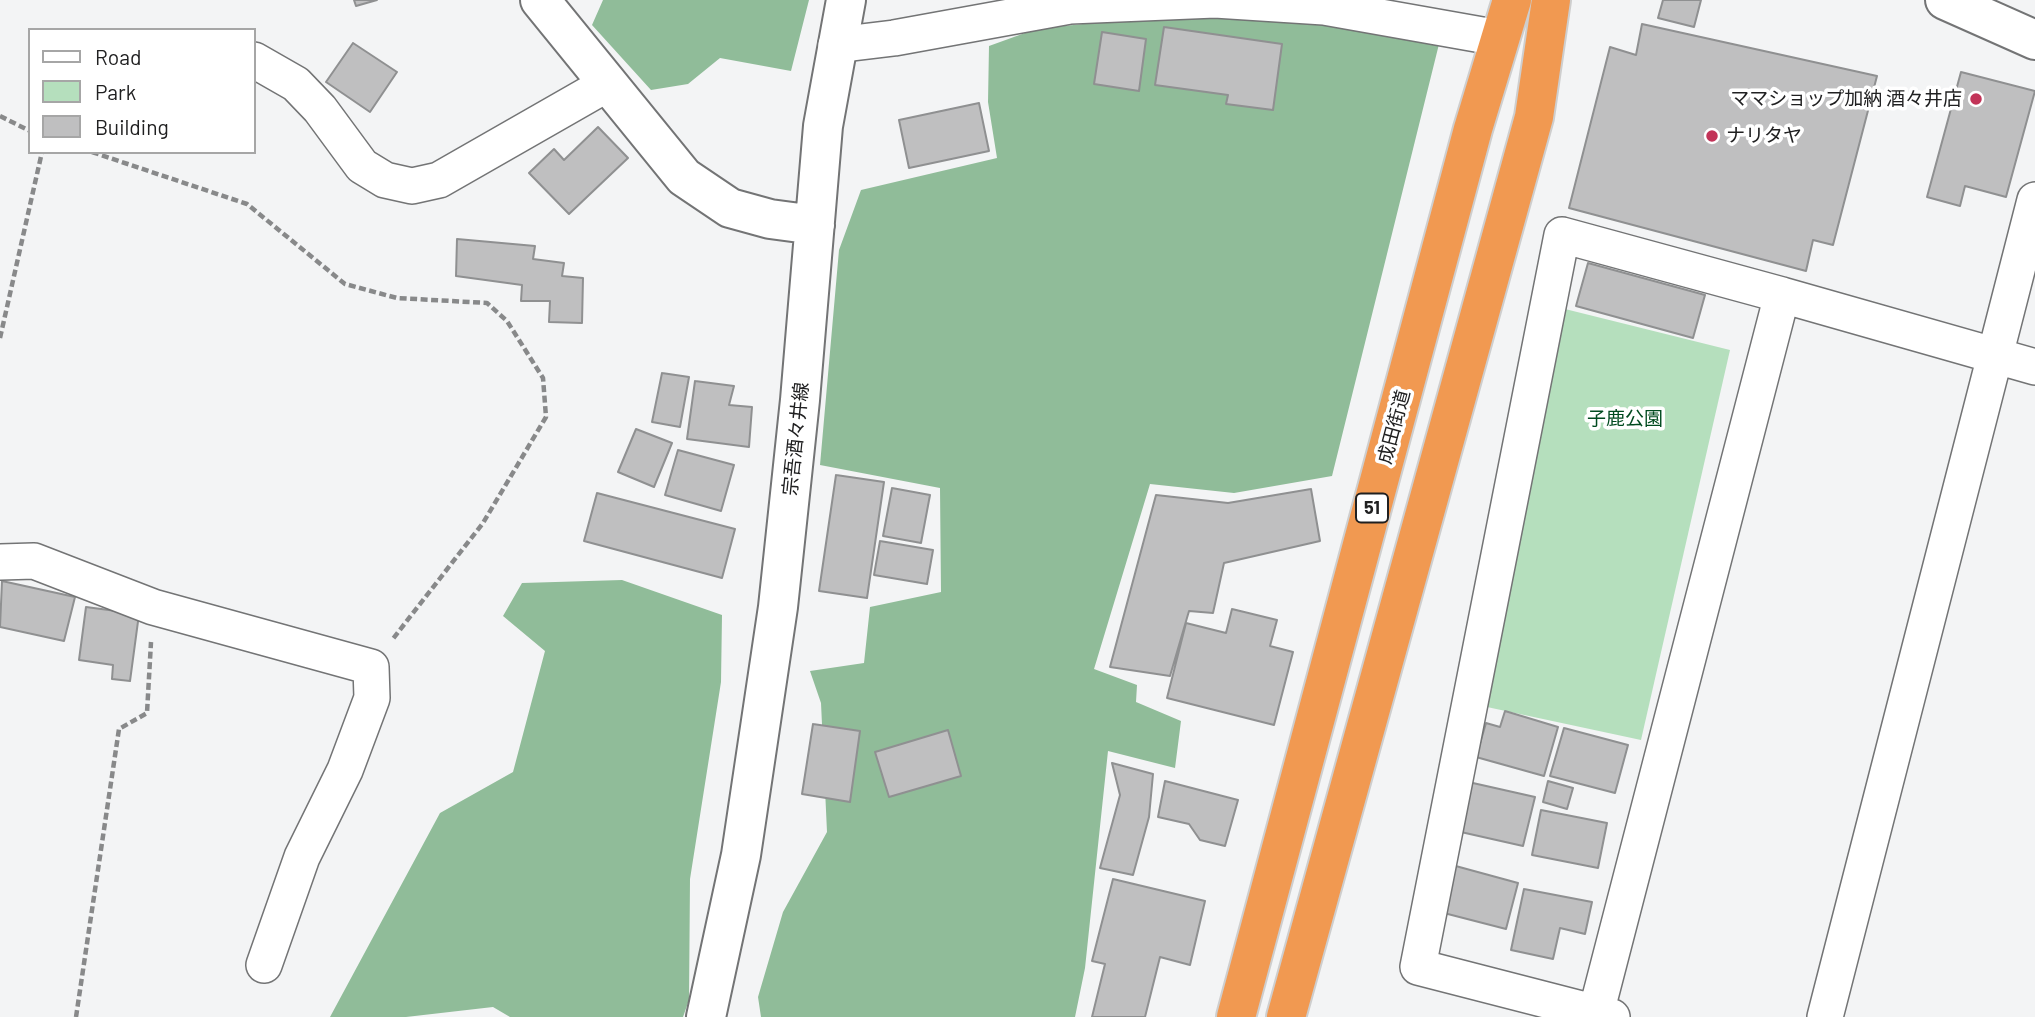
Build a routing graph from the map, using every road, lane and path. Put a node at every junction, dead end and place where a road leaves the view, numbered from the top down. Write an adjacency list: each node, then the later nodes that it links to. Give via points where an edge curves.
1 (540, 0): 10 (main road)
2 (846, 0): 8 (main road, 宗吾酒々井線)
3 (1512, 0): 6 (highway, 成田街道 / 51)
4 (1551, 0): 29 (highway, via 1534,117)
5 (1945, 0): 7 (main road)
6 (1499, 38): 8 (street, via 1324,7 1215,1 1070,6); 28 (highway, 成田街道 / 51)
7 (2035, 40)
8 (836, 45): 16 (main road, 宗吾酒々井線, via 823,126)
9 (256, 61): 10 (street, via 296,84 362,166 385,180 412,186 439,180)
10 (607, 83): 16 (main road, via 684,177 710,197 730,208)
11 (0, 116): 12 (path)
12 (28, 130)
13 (42, 154): 18 (path)
14 (98, 154): 23 (path, via 247,204 345,284 397,298 487,303 507,321 544,378 546,417 539,429 482,523)
15 (2035, 200): 19 (street)
16 (815, 225): 27 (main road, 宗吾酒々井線, via 778,607 741,855)
17 (1782, 295): 19 (street); 25 (street); 25 (street, via 1562,235 1418,967)
18 (0, 338)
19 (1994, 356): 20 (street); 30 (street)
20 (2035, 367)
21 (0, 562): 22 (street, via 34,561)
22 (153, 607): 23 (street); 26 (path, via 147,713 119,729)
23 (371, 667): 24 (street, via 372,698 345,770 302,858)
24 (264, 965)
25 (1604, 1015)
26 (76, 1017)
27 (706, 1017)
28 (1236, 1017)
29 (1286, 1017)
30 (1825, 1017)

